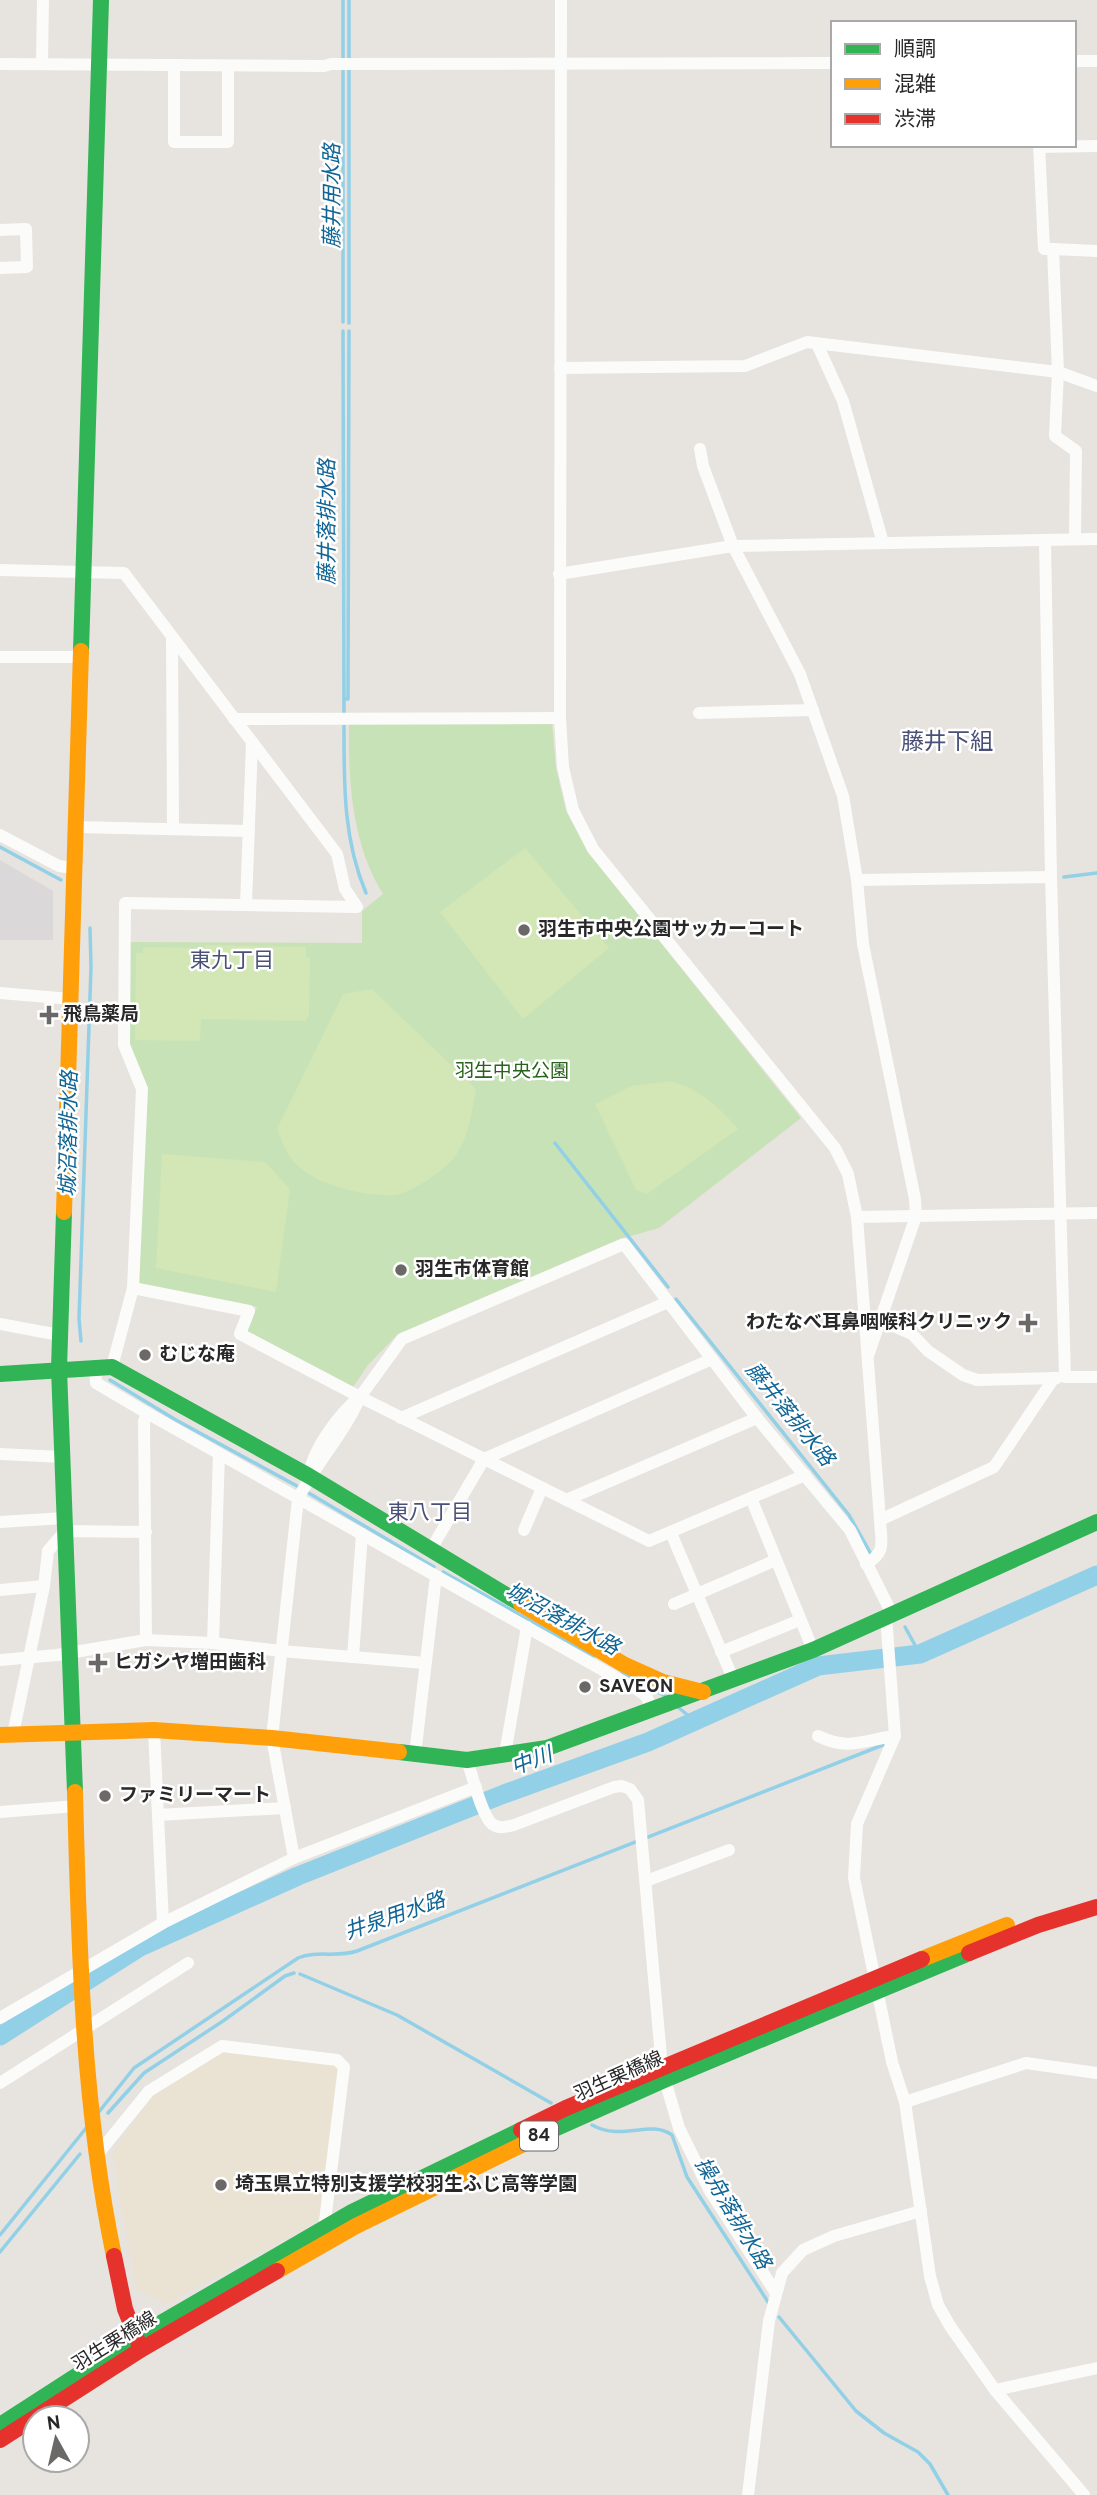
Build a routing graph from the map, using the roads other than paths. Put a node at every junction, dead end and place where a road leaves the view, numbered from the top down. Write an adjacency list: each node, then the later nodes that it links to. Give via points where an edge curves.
1 (43, 0): 8 (street)
2 (101, 0): 9 (street)
3 (561, 0): 11 (street)
4 (1076, 61): 5 (street)
5 (1097, 61)
6 (831, 63): 11 (street)
7 (0, 64): 8 (street)
8 (42, 64): 9 (street)
9 (99, 65): 10 (street); 31 (street)
10 (174, 65): 12 (street); 12 (street, via 174,142 228,142)
11 (561, 65): 12 (street); 21 (street)
12 (228, 66)
13 (1076, 146): 14 (street)
14 (1097, 146)
15 (1039, 147): 17 (street, via 1044,249)
16 (0, 230): 19 (street, via 26,229 27,267)
17 (1053, 249): 18 (street); 22 (street)
18 (1097, 251)
19 (0, 268)
20 (817, 344): 21 (street, via 807,342 745,366); 22 (street); 28 (street, via 843,401)
21 (560, 368): 32 (street)
22 (1058, 372): 23 (street); 25 (street, via 1055,436 1076,451)
23 (1097, 386)
24 (700, 449): 29 (street)
25 (1075, 539): 26 (street); 27 (street)
26 (1097, 539)
27 (1045, 540): 28 (street); 46 (street)
28 (883, 543): 29 (street)
29 (733, 546): 32 (street); 36 (street, via 800,674)
30 (0, 570): 31 (street)
31 (83, 571): 33 (street, via 124,573); 35 (street)
32 (559, 575): 38 (street)
33 (172, 636): 39 (street); 42 (street)
34 (0, 657): 35 (street)
35 (81, 657): 41 (street)
36 (813, 710): 37 (street); 47 (street, via 843,796)
37 (699, 713)
38 (560, 718): 39 (street); 54 (street, via 563,767 573,810 593,849 835,1148 848,1174)
39 (234, 719): 40 (street)
40 (252, 742): 43 (street); 48 (street, via 337,854 345,889 357,907)
41 (75, 827): 42 (street); 45 (street)
42 (173, 829): 43 (street)
43 (249, 831): 48 (street)
44 (0, 835): 45 (street, via 59,866)
45 (74, 868): 50 (street)
46 (1051, 877): 47 (street); 51 (street)
47 (857, 880): 53 (street, via 863,944)
48 (246, 905): 55 (street, via 125,903 124,1045 142,1089)
49 (0, 993): 50 (street)
50 (71, 999): 59 (street)
51 (1061, 1213): 52 (street); 53 (street); 67 (street)
52 (1097, 1213)
53 (916, 1216): 54 (street); 57 (street)
54 (858, 1217): 61 (street)
55 (133, 1288): 62 (street); 68 (street, via 249,1311 240,1334)
56 (668, 1302): 60 (street); 68 (street, via 624,1244 402,1339); 70 (street)
57 (880, 1320): 61 (street); 67 (street, via 912,1335 963,1375 977,1380)
58 (0, 1324): 59 (street)
59 (59, 1335): 63 (street)
60 (712, 1359): 71 (street); 75 (street)
61 (867, 1359): 82 (street)
62 (113, 1367): 64 (street); 77 (street)
63 (58, 1369): 64 (street); 65 (street); 74 (street)
64 (95, 1369): 69 (street, via 96,1383)
65 (0, 1374)
66 (1097, 1377): 67 (street)
67 (1060, 1378): 82 (street, via 994,1467)
68 (360, 1397): 70 (street); 77 (street, via 345,1408 310,1461)
69 (147, 1413): 73 (street); 87 (street)
70 (401, 1418): 75 (street)
71 (757, 1418): 76 (street); 81 (street)
72 (0, 1454): 74 (street)
73 (219, 1454): 80 (street); 102 (street)
74 (62, 1457): 85 (street)
75 (484, 1459): 78 (street); 90 (street)
76 (806, 1475): 79 (street); 92 (street, via 850,1530)
77 (309, 1476): 80 (street); 90 (street)
78 (542, 1488): 81 (street); 86 (street)
79 (751, 1498): 88 (street); 91 (street)
80 (298, 1499): 89 (street); 105 (street)
81 (566, 1500): 88 (street, via 649,1541)
82 (880, 1520): 92 (street, via 881,1552)
83 (0, 1521): 85 (street)
84 (1097, 1522): 98 (street)
85 (64, 1525): 87 (street); 94 (street, via 48,1551); 104 (street)
86 (524, 1530)
87 (146, 1532): 101 (street)
88 (671, 1533): 96 (street)
89 (362, 1534): 93 (street); 108 (street)
90 (437, 1555): 93 (street); 112 (street, via 623,1664 663,1682)
91 (776, 1560): 96 (street); 99 (street)
92 (866, 1564): 98 (street)
93 (435, 1576): 100 (street); 110 (street)
94 (44, 1586): 95 (street); 107 (street)
95 (0, 1590)
96 (697, 1594): 97 (street); 106 (street)
97 (674, 1604)
98 (889, 1615): 103 (street); 118 (street)
99 (800, 1620): 103 (street); 106 (street)
100 (527, 1627): 113 (street, via 638,1690); 120 (street)
101 (146, 1640): 102 (street); 104 (street)
102 (213, 1643): 105 (street)
103 (813, 1650): 111 (street)
104 (71, 1651): 107 (street); 115 (street)
105 (281, 1651): 108 (street); 119 (street)
106 (721, 1652): 111 (street)
107 (29, 1657): 109 (street); 116 (street)
108 (353, 1657): 110 (street)
109 (0, 1660)
110 (425, 1663): 121 (street)
111 (734, 1681): 112 (street)
112 (704, 1692): 113 (street)
113 (653, 1710): 120 (street, via 547,1748)
114 (154, 1730): 115 (street); 119 (street); 127 (street)
115 (73, 1731): 116 (street); 124 (street)
116 (7, 1735)
117 (818, 1736): 118 (street, via 834,1744)
118 (895, 1736): 136 (street, via 858,1825 854,1878)
119 (272, 1738): 121 (street); 125 (street)
120 (505, 1754): 122 (street)
121 (415, 1755): 122 (street)
122 (467, 1759): 123 (street)
123 (478, 1791): 129 (street); 130 (street, via 487,1816 494,1825 506,1828 614,1787 630,1789 638,1800)
124 (76, 1806): 126 (street); 135 (street)
125 (285, 1808): 127 (street); 129 (street)
126 (0, 1812)
127 (158, 1815): 133 (street)
128 (729, 1850): 130 (street)
129 (294, 1858): 133 (street)
130 (646, 1881): 140 (street)
131 (1097, 1895): 136 (street, 羽生栗橋線 / 84, via 1039,1913)
132 (1097, 1907): 136 (street, 羽生栗橋線 / 84)
133 (163, 1923): 135 (street)
134 (188, 1963): 138 (street)
135 (80, 1969): 137 (street); 138 (street)
136 (876, 1985): 140 (street, 羽生栗橋線 / 84); 142 (street)
137 (0, 2018)
138 (85, 2029): 141 (street); 143 (street)
139 (1097, 2073): 142 (street, via 1026,2063)
140 (663, 2074): 145 (street, 羽生栗橋線 / 84, via 566,2108); 146 (street, via 679,2127 710,2191); 147 (street, 羽生栗橋線 / 84, via 356,2226)
141 (0, 2083)
142 (905, 2102): 144 (street)
143 (97, 2155): 145 (street, via 149,2091 222,2046 337,2060 344,2067); 147 (street, via 108,2232 125,2309)
144 (921, 2211): 146 (street, via 834,2236 803,2250 782,2273); 149 (street, via 938,2305)
145 (324, 2229): 147 (street, 羽生栗橋線 / 84)
146 (776, 2292): 152 (street)
147 (138, 2344): 150 (street, 羽生栗橋線 / 84); 151 (street, 羽生栗橋線 / 84)
148 (1097, 2368): 149 (street)
149 (995, 2389): 153 (street)
150 (0, 2425)
151 (0, 2440)
152 (748, 2495)
153 (1084, 2495)

